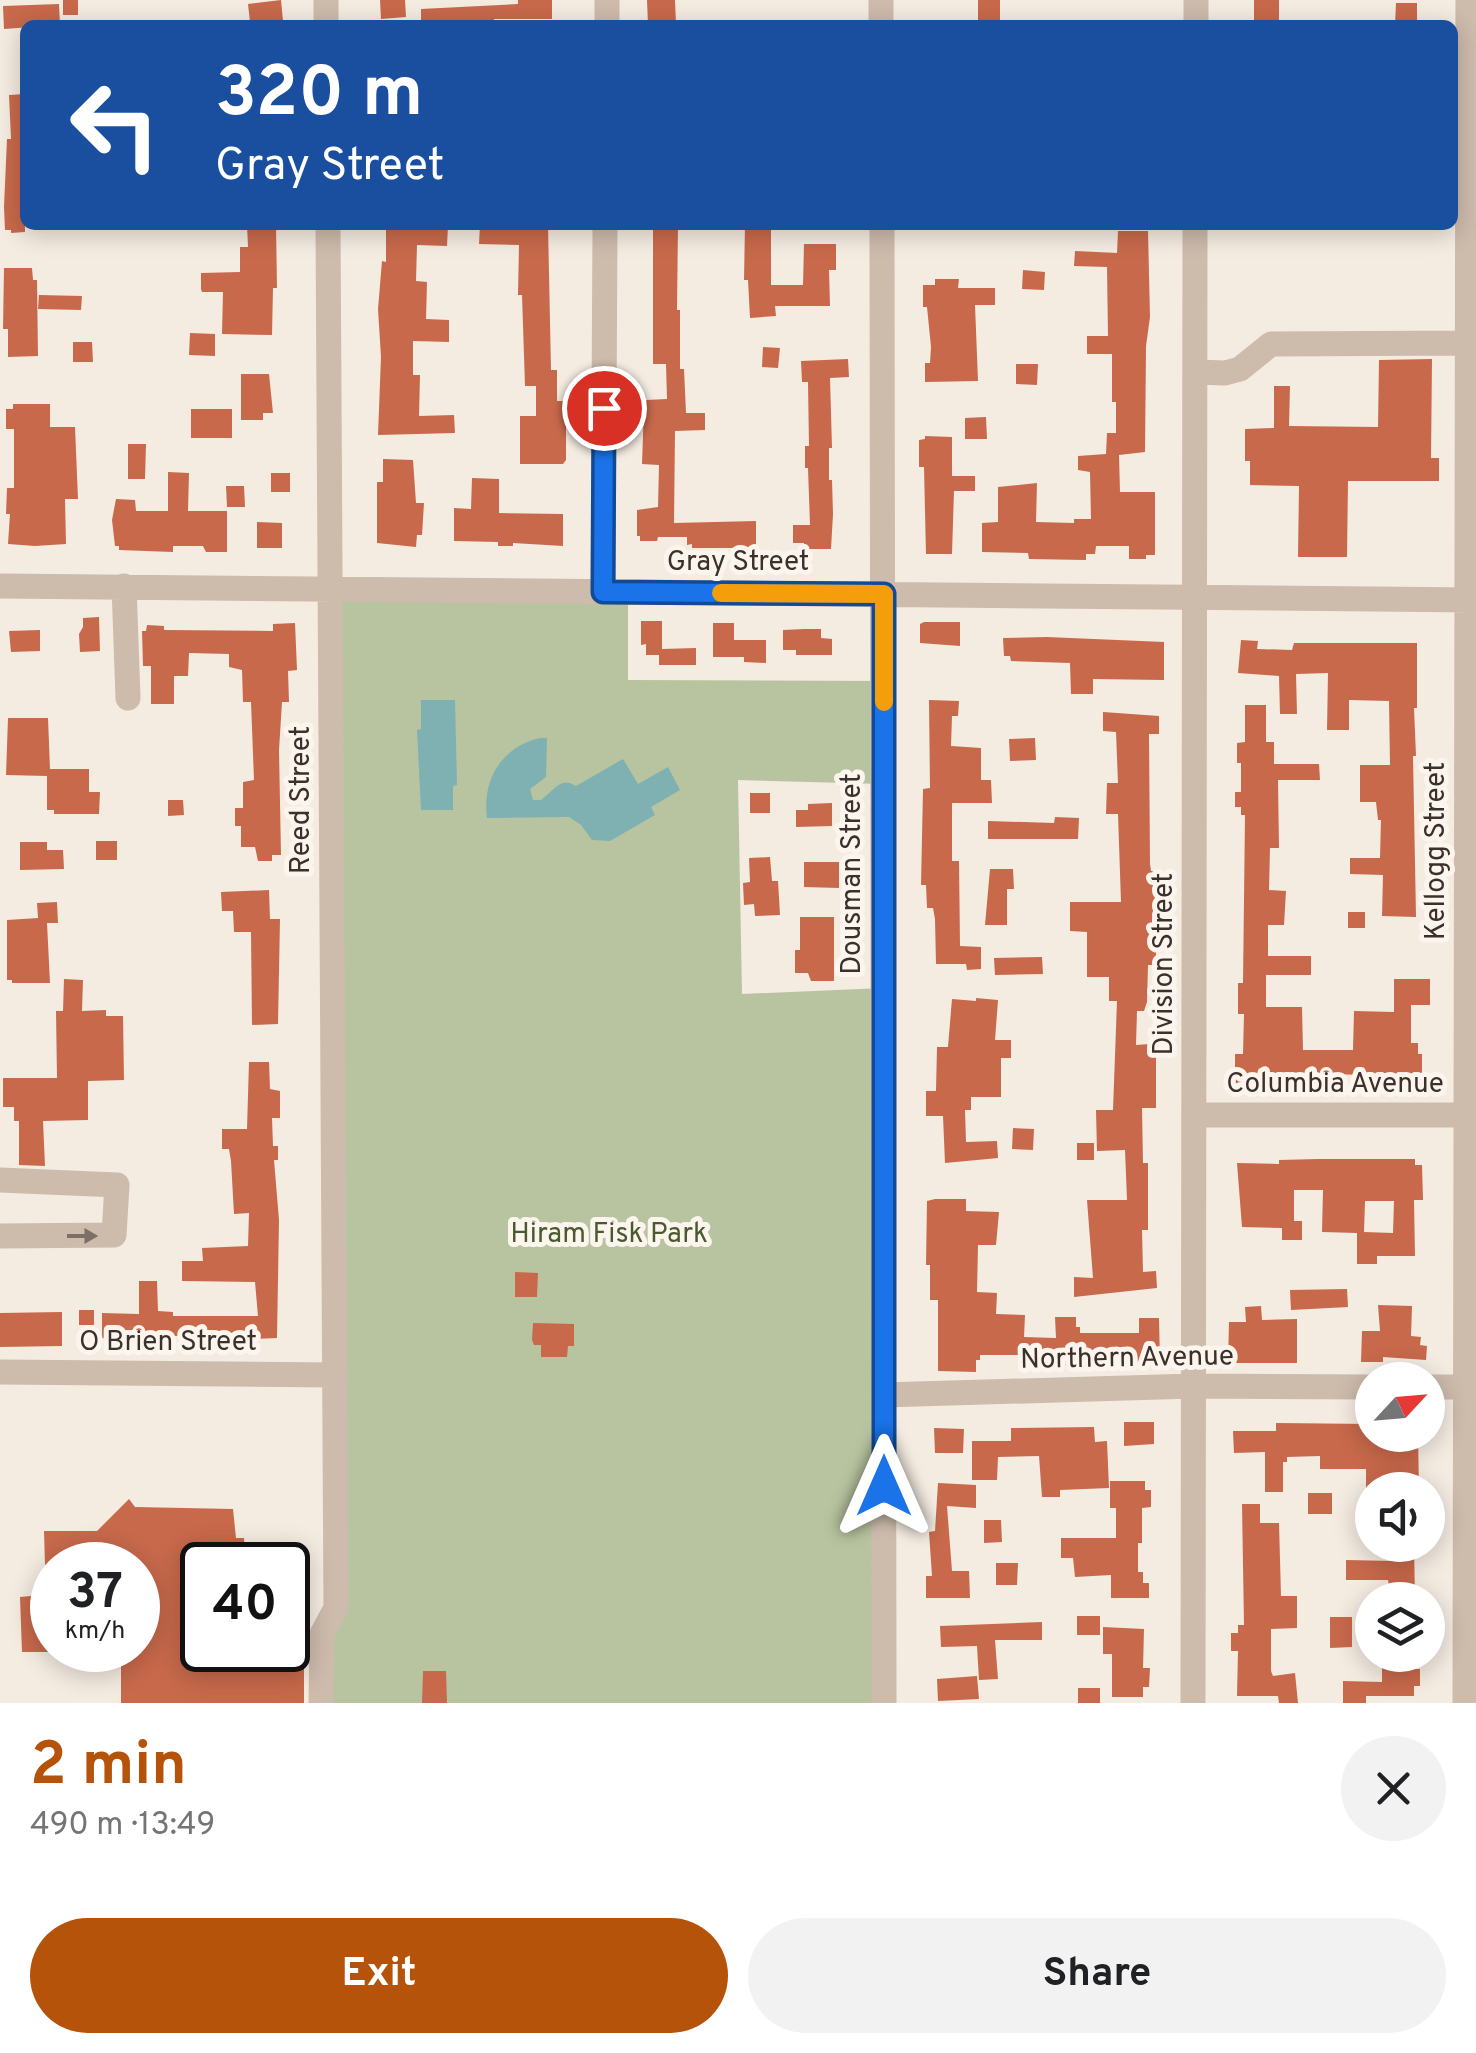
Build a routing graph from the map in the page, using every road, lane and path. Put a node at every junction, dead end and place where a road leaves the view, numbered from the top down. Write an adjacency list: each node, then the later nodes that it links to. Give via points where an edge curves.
1 (1468, 0): 6 (street, Kellogg Street)
2 (328, 230): 10 (street, Reed Street)
3 (606, 230): 11 (street)
4 (882, 230): 12 (street, Dousman Street)
5 (1196, 230): 7 (street, Division Street)
6 (1468, 343): 7 (street, via 1271,344 1240,370); 14 (street, Kellogg Street)
7 (1195, 372): 13 (street, Division Street)
8 (0, 586): 9 (street, Gray Street)
9 (124, 586): 10 (street, Gray Street); 15 (street)
10 (331, 587): 11 (street, Gray Street); 21 (street, Reed Street)
11 (603, 592): 12 (street, Gray Street)
12 (884, 594): 13 (street, Gray Street); 26 (street, Dousman Street)
13 (1195, 597): 14 (street, Gray Street); 16 (street, Division Street)
14 (1472, 600): 17 (street, Kellogg Street)
15 (128, 698)
16 (1194, 1115): 17 (street, Columbia Avenue); 22 (street, Division Street)
17 (1471, 1115): 25 (street, Kellogg Street)
18 (0, 1180): 19 (street, one-way to 18, via 114,1236 117,1184)
19 (0, 1236)
20 (0, 1372): 21 (street, O Brien Street)
21 (336, 1374): 27 (street, Reed Street, via 336,1608 322,1634)
22 (1194, 1386): 23 (street, Northern Avenue); 26 (street, Northern Avenue); 29 (street, Division Street)
23 (1355, 1386)
24 (1445, 1386): 25 (street)
25 (1471, 1386): 30 (street, Kellogg Street)
26 (884, 1394): 28 (street, Dousman Street)
27 (321, 1703)
28 (884, 1703)
29 (1193, 1703)
30 (1465, 1703)

